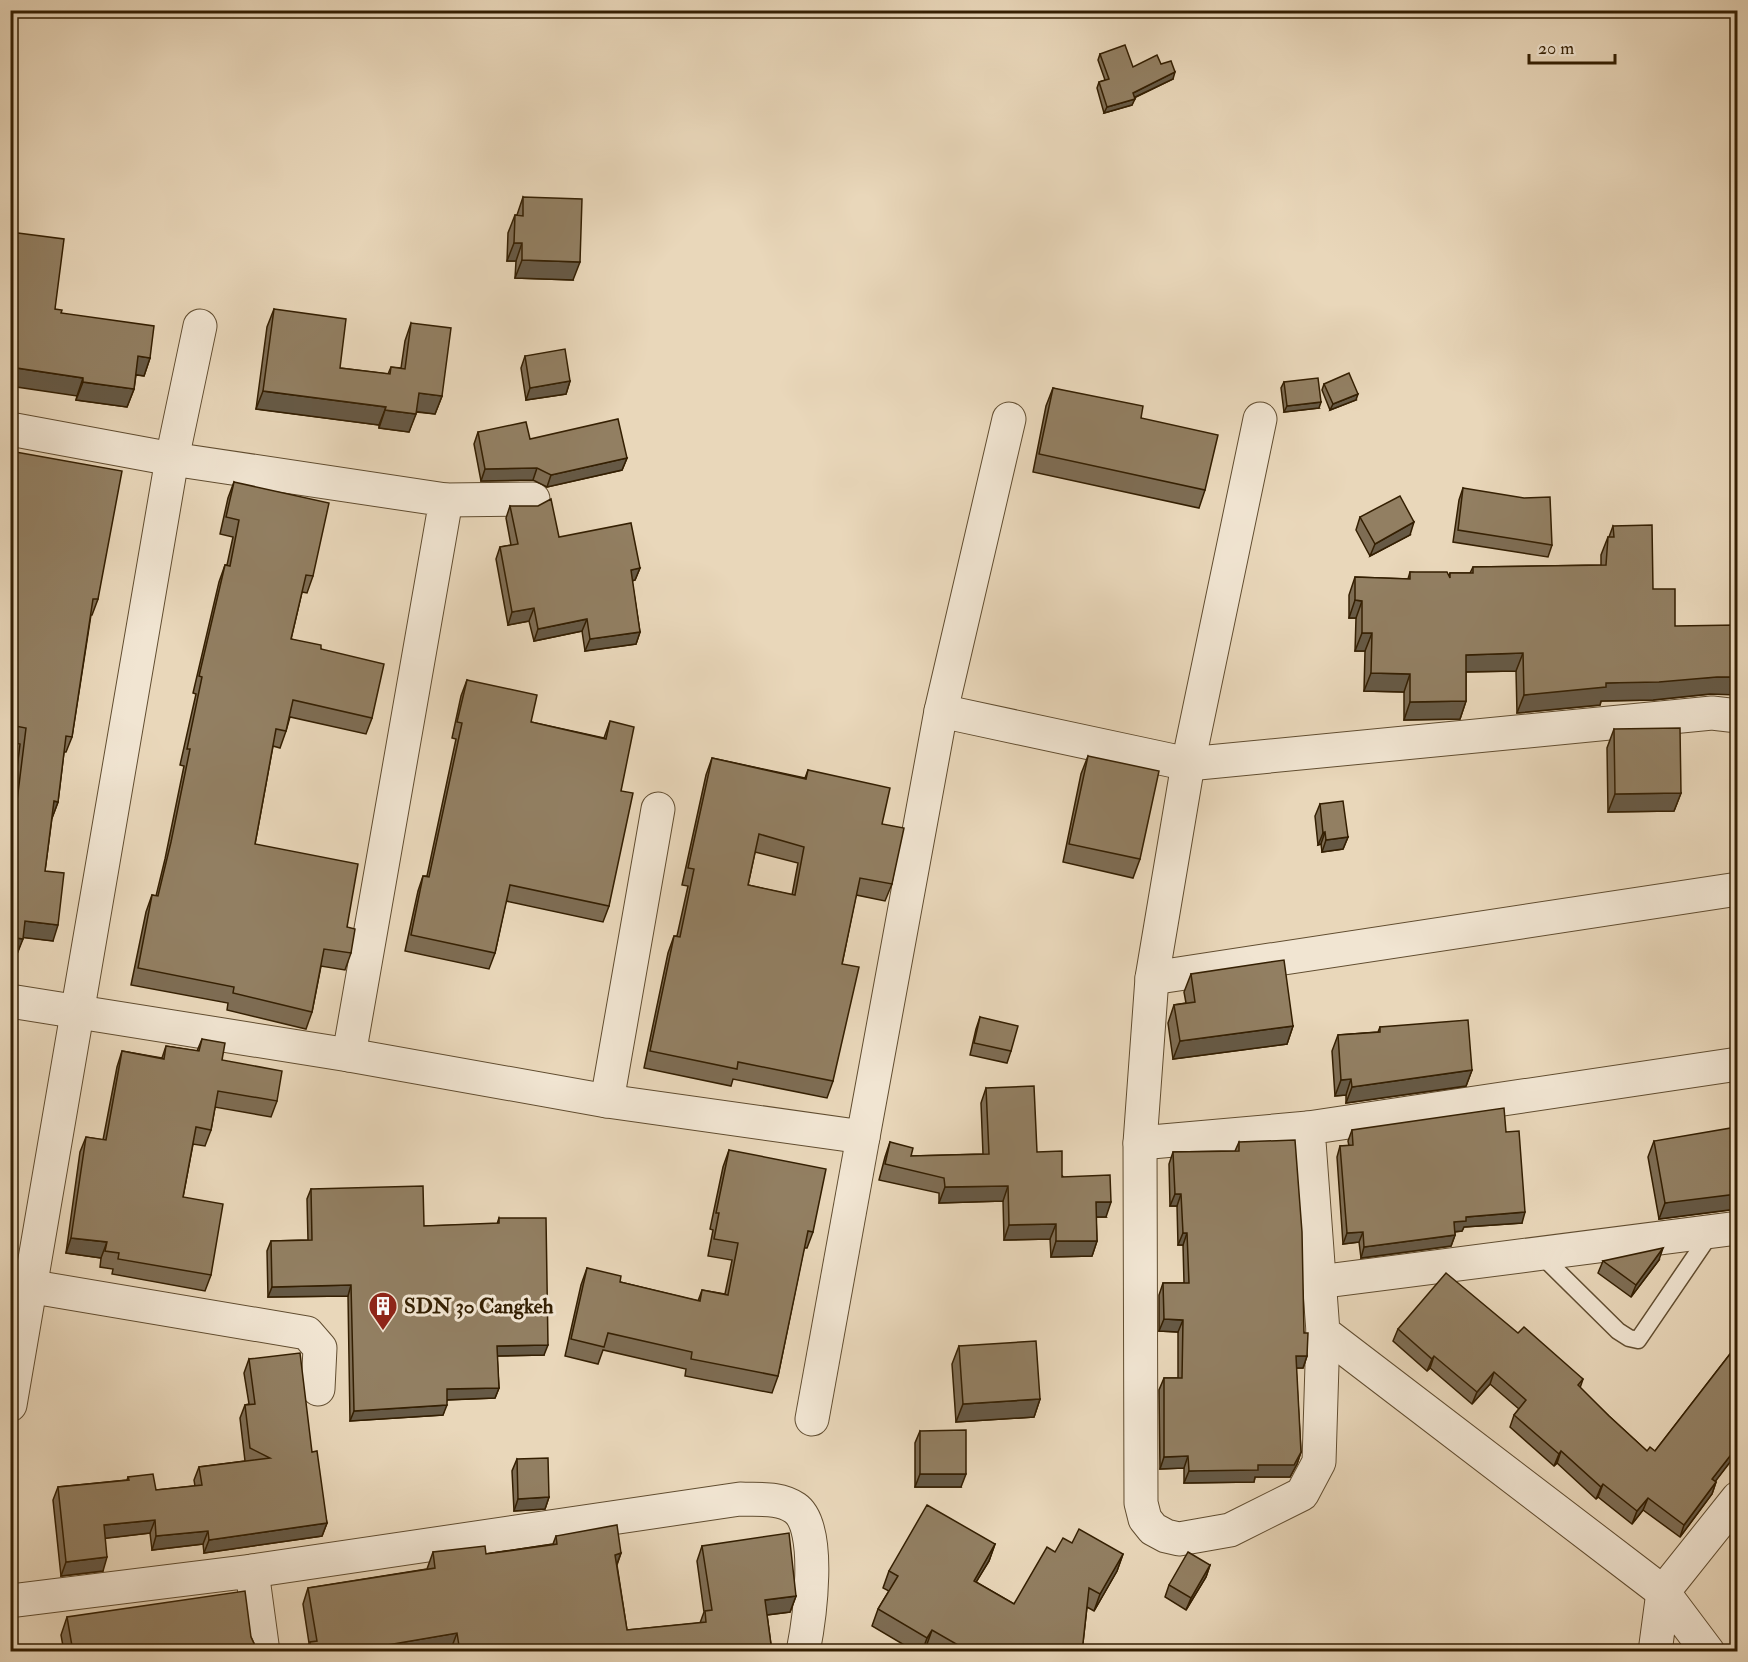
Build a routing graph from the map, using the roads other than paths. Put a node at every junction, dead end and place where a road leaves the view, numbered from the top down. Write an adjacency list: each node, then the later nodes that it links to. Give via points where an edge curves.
1 (200, 326): 5 (street)
2 (1009, 419): 8 (street)
3 (1260, 419): 10 (street)
4 (10, 429): 5 (street)
5 (172, 459): 7 (street); 15 (street)
6 (533, 499): 7 (street)
7 (446, 500): 16 (street)
8 (941, 711): 10 (street); 20 (street)
9 (1737, 716): 10 (street, via 1712,713)
10 (1188, 765): 13 (street)
11 (658, 809): 18 (street)
12 (1737, 889): 13 (street)
13 (1152, 978): 21 (street)
14 (10, 1001): 15 (street)
15 (75, 1013): 16 (street); 25 (street)
16 (349, 1055): 18 (street)
17 (1737, 1064): 19 (street)
18 (607, 1101): 20 (street)
19 (1308, 1128): 21 (street); 24 (street)
20 (863, 1137): 29 (street)
21 (1140, 1143): 26 (street, via 1141,1503 1145,1519 1153,1529 1179,1539 1230,1530 1302,1494 1319,1462)
22 (1724, 1230): 23 (street); 23 (lane, via 1638,1340 1618,1331)
23 (1541, 1255): 24 (street)
24 (1317, 1282): 26 (street)
25 (20, 1285): 27 (street, via 307,1334 320,1348); 28 (street)
26 (1323, 1332): 32 (street)
27 (318, 1389)
28 (10, 1405)
29 (812, 1419)
30 (1737, 1498): 32 (street)
31 (252, 1571): 33 (street); 34 (street); 35 (street, via 740,1499 781,1500 797,1509 809,1528 811,1596)
32 (1663, 1592): 36 (street); 37 (street)
33 (10, 1600)
34 (263, 1652)
35 (803, 1652)
36 (1655, 1652)
37 (1708, 1652)

